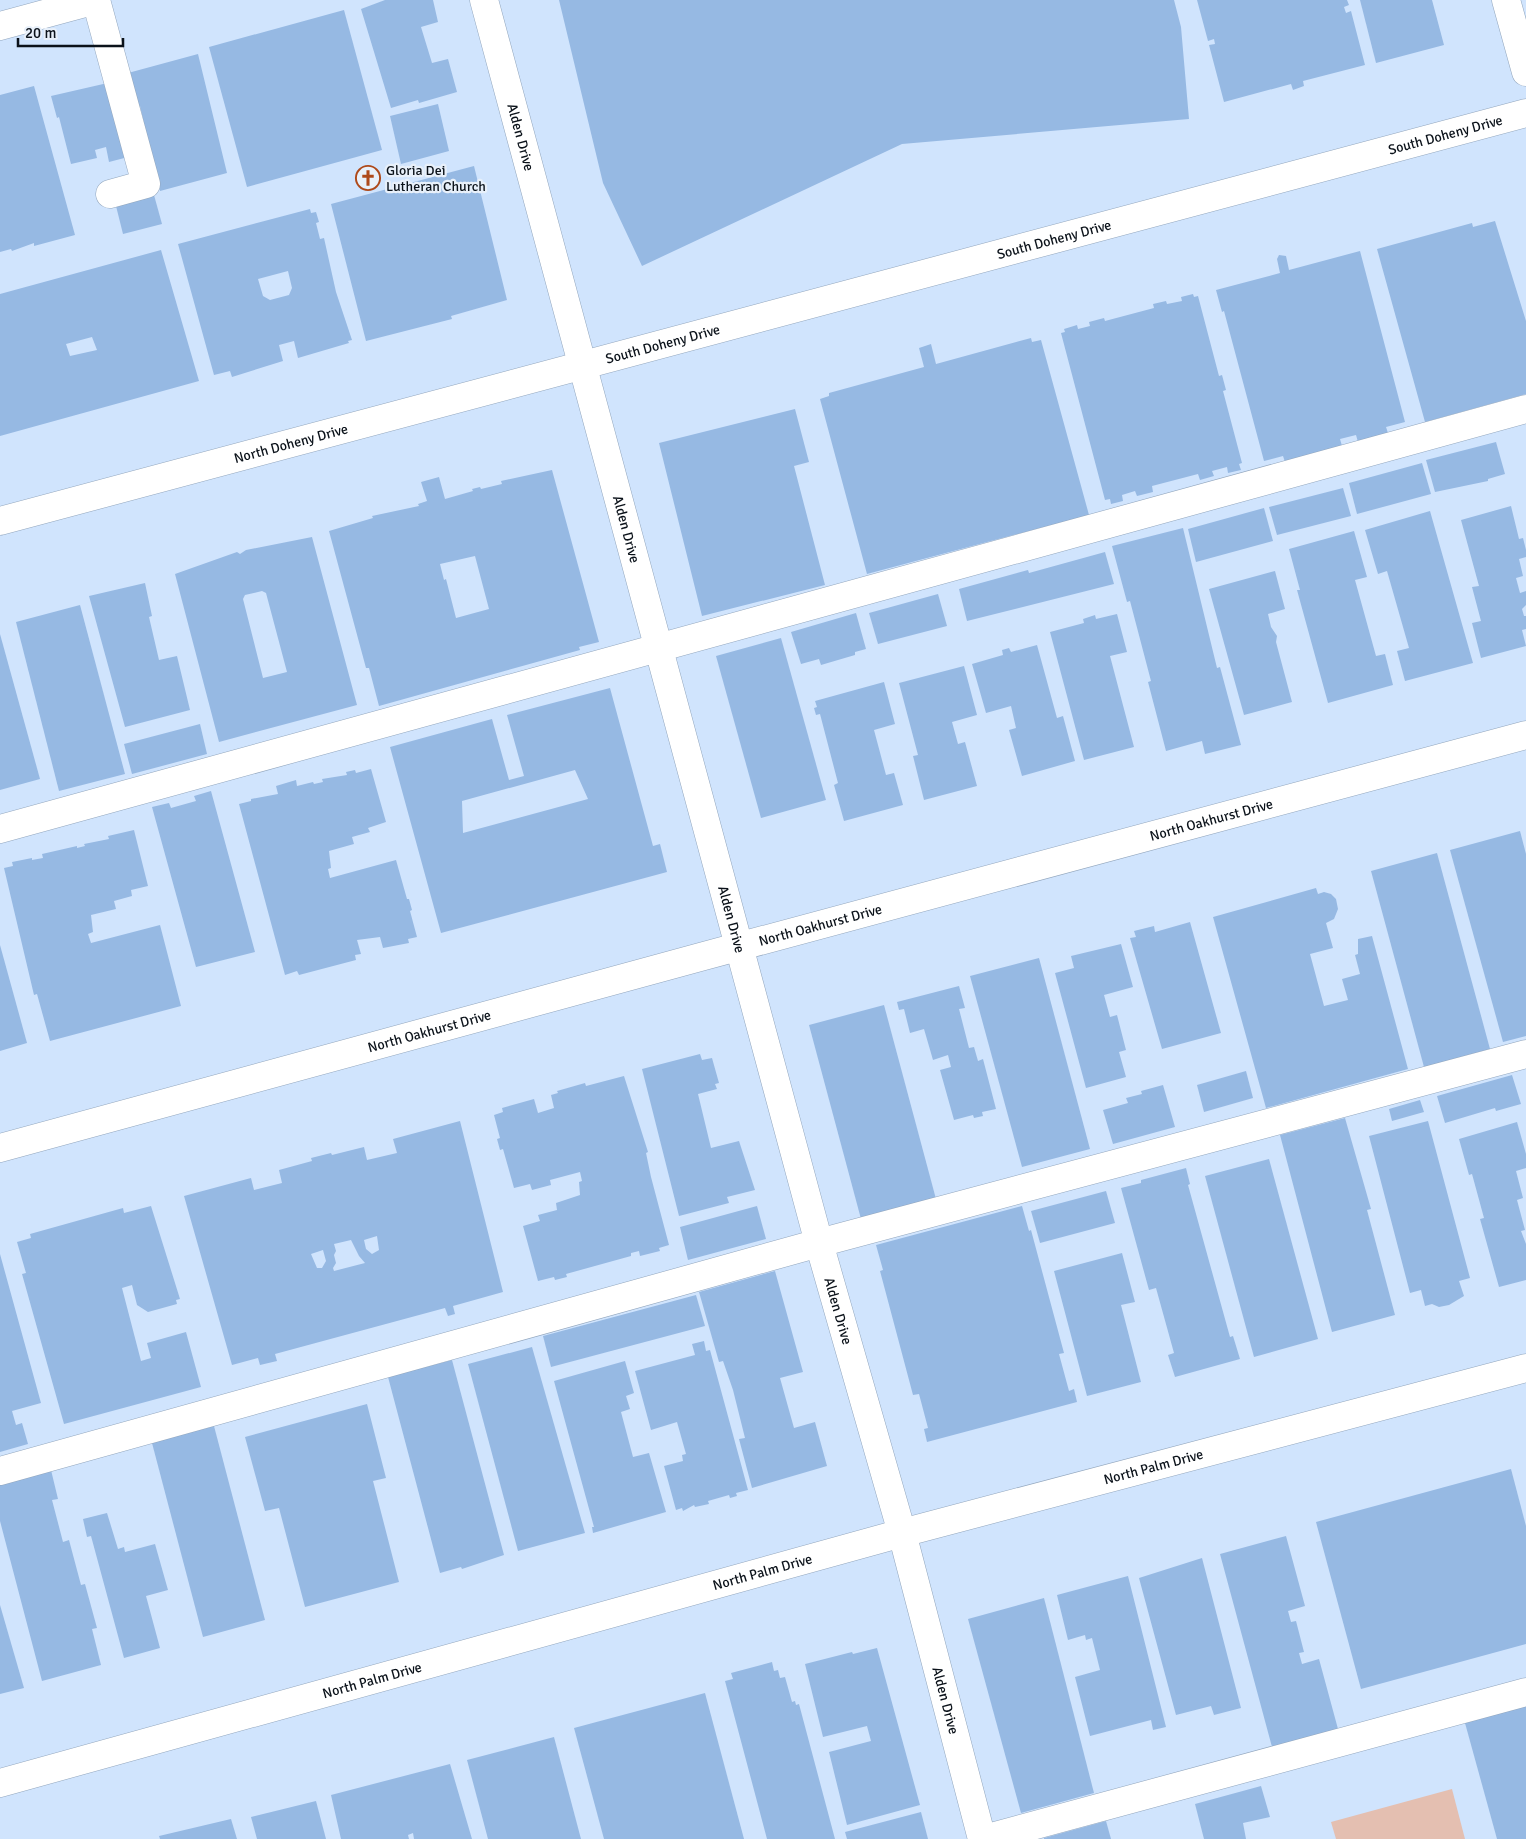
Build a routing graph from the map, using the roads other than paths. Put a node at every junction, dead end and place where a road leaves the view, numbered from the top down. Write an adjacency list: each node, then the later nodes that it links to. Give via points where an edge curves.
1 (96, 0): 4 (street); 7 (street, via 146,184)
2 (484, 0): 8 (street, Alden Drive)
3 (1506, 0): 5 (street)
4 (0, 26)
5 (1526, 72)
6 (1526, 113): 8 (street, South Doheny Drive)
7 (110, 194)
8 (582, 366): 10 (street, North Doheny Drive); 11 (street, Alden Drive)
9 (1526, 410): 11 (street)
10 (0, 521)
11 (658, 647): 13 (street); 14 (street, Alden Drive)
12 (1526, 735): 14 (street, North Oakhurst Drive)
13 (0, 829)
14 (739, 946): 16 (street, North Oakhurst Drive); 17 (street, Alden Drive)
15 (1526, 1054): 17 (street)
16 (0, 1148)
17 (819, 1243): 19 (street); 20 (street, Alden Drive)
18 (1526, 1368): 20 (street, North Palm Drive)
19 (0, 1471)
20 (902, 1533): 22 (street, North Palm Drive); 23 (street, Alden Drive)
21 (1526, 1692): 23 (street)
22 (0, 1783)
23 (983, 1839)

